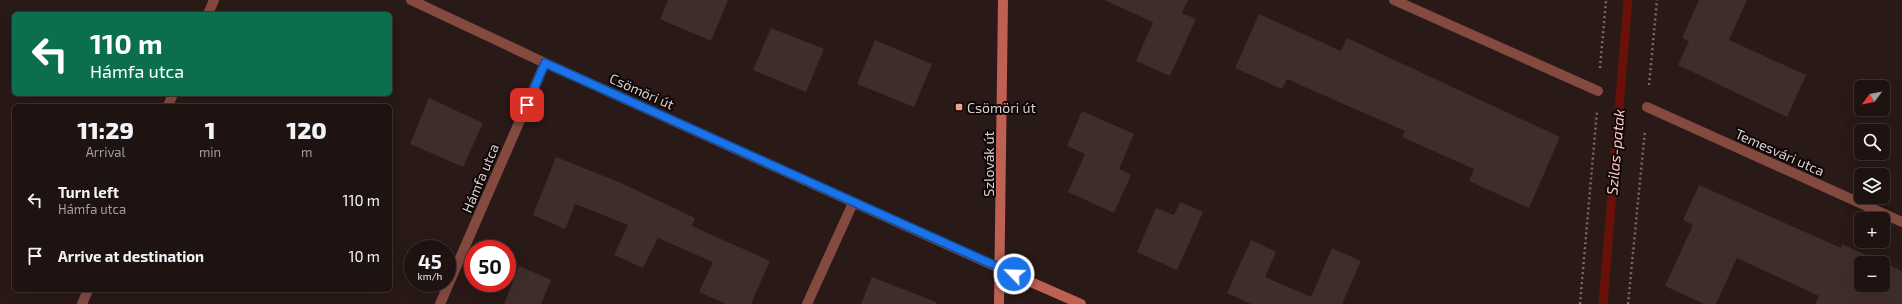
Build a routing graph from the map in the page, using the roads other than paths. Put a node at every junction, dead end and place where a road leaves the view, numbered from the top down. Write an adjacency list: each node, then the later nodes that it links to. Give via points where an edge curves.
1 (214, 0): 5 (street)
2 (411, 0): 6 (street, Csömöri út)
3 (1003, 0): 11 (main road, Szlovák út)
4 (1394, 0): 7 (street)
5 (209, 12)
6 (545, 63): 9 (street, Csömöri út); 14 (street, Hámfa utca)
7 (1598, 91)
8 (1647, 107): 10 (street, Temesvári utca)
9 (853, 203): 11 (street, Csömöri út); 15 (street)
10 (1902, 222)
11 (1001, 269): 16 (main road, Szlovák út); 17 (main road, Csömöri út)
12 (87, 292): 13 (street)
13 (82, 304)
14 (440, 304)
15 (807, 304)
16 (999, 304)
17 (1081, 304)

